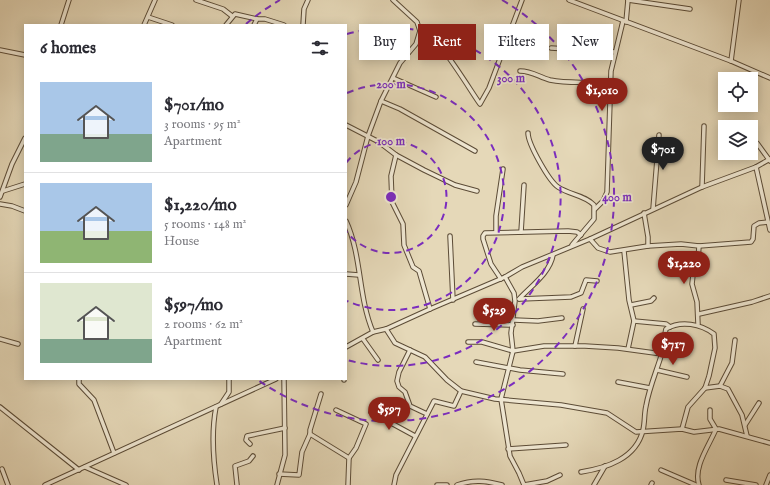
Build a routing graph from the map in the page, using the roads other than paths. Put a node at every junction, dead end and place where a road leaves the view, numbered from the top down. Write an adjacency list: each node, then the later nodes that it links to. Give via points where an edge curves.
1 (69, 0): 15 (street)
2 (155, 0): 12 (street)
3 (196, 0): 11 (street, via 223,9)
4 (308, 0): 21 (street, via 304,9)
5 (393, 0): 22 (street)
6 (522, 0): 28 (street, via 489,88 480,104)
7 (569, 0): 14 (street)
8 (628, 0): 10 (street); 14 (street)
9 (739, 0): 29 (street)
10 (690, 9)
11 (232, 16): 13 (street, via 235,14); 18 (street)
12 (148, 17): 16 (street); 17 (street)
13 (258, 19): 19 (street); 20 (street)
14 (624, 22): 26 (street); 29 (street)
15 (61, 24)
16 (144, 24)
17 (169, 24)
18 (227, 24)
19 (255, 24)
20 (281, 24)
21 (303, 24)
22 (418, 26)
23 (418, 36): 31 (street, via 416,44 400,63)
24 (551, 48): 26 (street)
25 (0, 50): 27 (street)
26 (615, 52): 33 (street)
27 (24, 55)
28 (449, 60)
29 (731, 61): 32 (street)
30 (520, 71): 33 (street, via 561,82)
31 (393, 78): 34 (street); 35 (street)
32 (770, 78)
33 (611, 81): 56 (street, via 607,192)
34 (436, 97)
35 (381, 101): 40 (street); 43 (street)
36 (347, 126): 40 (street)
37 (704, 126): 50 (street)
38 (528, 134): 56 (street, via 530,144 553,183 566,192 589,199)
39 (659, 135): 57 (street)
40 (368, 136): 44 (street); 54 (street, via 356,182)
41 (24, 140): 51 (street)
42 (758, 147): 45 (street)
43 (475, 150)
44 (396, 156): 52 (street, via 455,185); 84 (street, via 391,176 392,202 403,224 404,245 413,267 419,271)
45 (770, 160): 46 (street)
46 (756, 167): 50 (street); 60 (street)
47 (503, 169): 63 (street)
48 (24, 184): 51 (street)
49 (524, 185): 64 (street)
50 (702, 187): 57 (street)
51 (3, 191): 53 (street)
52 (477, 191)
53 (0, 197)
54 (347, 203)
55 (0, 204): 58 (street)
56 (595, 209): 65 (street, via 594,219)
57 (653, 209): 59 (street)
58 (24, 211)
59 (644, 213): 67 (street); 68 (street)
60 (768, 222): 62 (street); 69 (street, via 754,226 751,242)
61 (347, 225): 74 (street, via 354,243)
62 (770, 230)
63 (496, 232): 64 (street); 76 (street, via 485,233 483,236 491,264)
64 (521, 232): 65 (street, via 574,231)
65 (581, 235): 70 (street)
66 (450, 236): 81 (street)
67 (590, 239): 70 (street); 71 (street, via 593,245 604,251)
68 (648, 246): 69 (street); 71 (street)
69 (699, 246): 86 (street, via 692,284)
70 (570, 247): 72 (street)
71 (624, 251): 83 (street)
72 (553, 255): 75 (street); 80 (street, via 544,274)
73 (347, 274): 74 (street)
74 (359, 275): 95 (street, via 365,310)
75 (505, 277): 76 (street); 82 (street, via 514,293)
76 (501, 279): 81 (street)
77 (597, 281): 80 (street, via 586,280 581,293 571,297)
78 (770, 296): 86 (street)
79 (654, 298): 83 (street)
80 (520, 299): 82 (street)
81 (453, 300): 84 (street)
82 (515, 301): 88 (street)
83 (631, 305): 89 (street)
84 (430, 309): 94 (street)
85 (583, 309): 101 (street)
86 (699, 314): 91 (street)
87 (562, 318): 88 (street)
88 (514, 320): 92 (street)
89 (634, 321): 93 (street, via 666,324); 103 (street)
90 (475, 324): 92 (street)
91 (698, 324): 93 (street); 120 (street, via 714,334 715,342)
92 (513, 325): 105 (street)
93 (670, 327): 106 (street, via 666,329)
94 (386, 329): 95 (street); 104 (street, via 395,343)
95 (373, 332): 97 (street)
96 (0, 339): 100 (street)
97 (363, 339): 102 (street); 107 (street)
98 (735, 340): 118 (street, via 732,363)
99 (468, 342): 105 (street, via 482,342)
100 (18, 344)
101 (575, 346): 103 (street); 105 (street, via 544,346)
102 (347, 347)
103 (628, 349): 106 (street)
104 (410, 350): 121 (street, via 425,357); 131 (street, via 397,381 405,392 410,406)
105 (513, 351): 109 (street)
106 (662, 354): 110 (street)
107 (378, 360)
108 (476, 362): 109 (street)
109 (509, 369): 111 (street); 123 (street)
110 (657, 370): 112 (street); 119 (street)
111 (563, 374)
112 (687, 377)
113 (79, 380): 144 (street, via 79,384 94,400)
114 (229, 380): 125 (street, via 229,392)
115 (274, 380): 125 (street)
116 (284, 380): 133 (street)
117 (618, 382): 119 (street)
118 (720, 386): 120 (street); 132 (street, via 728,389)
119 (650, 388): 136 (street)
120 (705, 388): 135 (street, via 688,407)
121 (460, 391): 123 (street); 131 (street, via 454,406 434,401)
122 (321, 394): 137 (street)
123 (501, 399): 136 (street, via 607,413 628,428); 143 (street)
124 (759, 403): 132 (street)
125 (220, 405): 127 (street)
126 (0, 407): 150 (street)
127 (216, 407): 144 (street); 161 (street, via 213,443)
128 (336, 410): 146 (street, via 366,424)
129 (710, 410): 134 (street, via 710,419)
130 (371, 412): 138 (street)
131 (426, 414): 138 (street)
132 (745, 425): 139 (street)
133 (285, 428): 140 (street, via 247,436 246,440); 153 (street, via 285,455)
134 (716, 429): 135 (street, via 694,432); 139 (street); 173 (street, via 698,470)
135 (682, 430): 136 (street)
136 (643, 432): 147 (street, via 638,444 628,455)
137 (310, 434): 146 (street); 153 (street, via 302,452 299,475)
138 (415, 436): 165 (street, via 396,474)
139 (747, 436): 141 (street)
140 (250, 444)
141 (770, 444)
142 (566, 445): 143 (street)
143 (508, 449): 170 (street)
144 (114, 453): 148 (street)
145 (253, 456): 162 (street, via 249,461 235,466)
146 (349, 458): 164 (street)
147 (605, 466): 152 (street); 171 (street)
148 (85, 467): 150 (street); 160 (street)
149 (2, 468): 158 (street)
150 (79, 470): 157 (street)
151 (661, 470): 172 (street)
152 (581, 472)
153 (280, 474): 163 (street)
154 (560, 475): 170 (street, via 547,481)
155 (770, 475): 175 (street)
156 (726, 480): 174 (street)
157 (52, 483): 159 (street)
158 (8, 485)
159 (45, 485)
160 (126, 485)
161 (217, 485)
162 (237, 485)
163 (277, 485)
164 (348, 485)
165 (394, 485)
166 (437, 485): 167 (street)
167 (446, 485)
168 (457, 485): 169 (street, via 481,480)
169 (502, 485)
170 (524, 485)
171 (594, 485)
172 (696, 485)
173 (699, 485)
174 (756, 485)
175 (766, 485)

